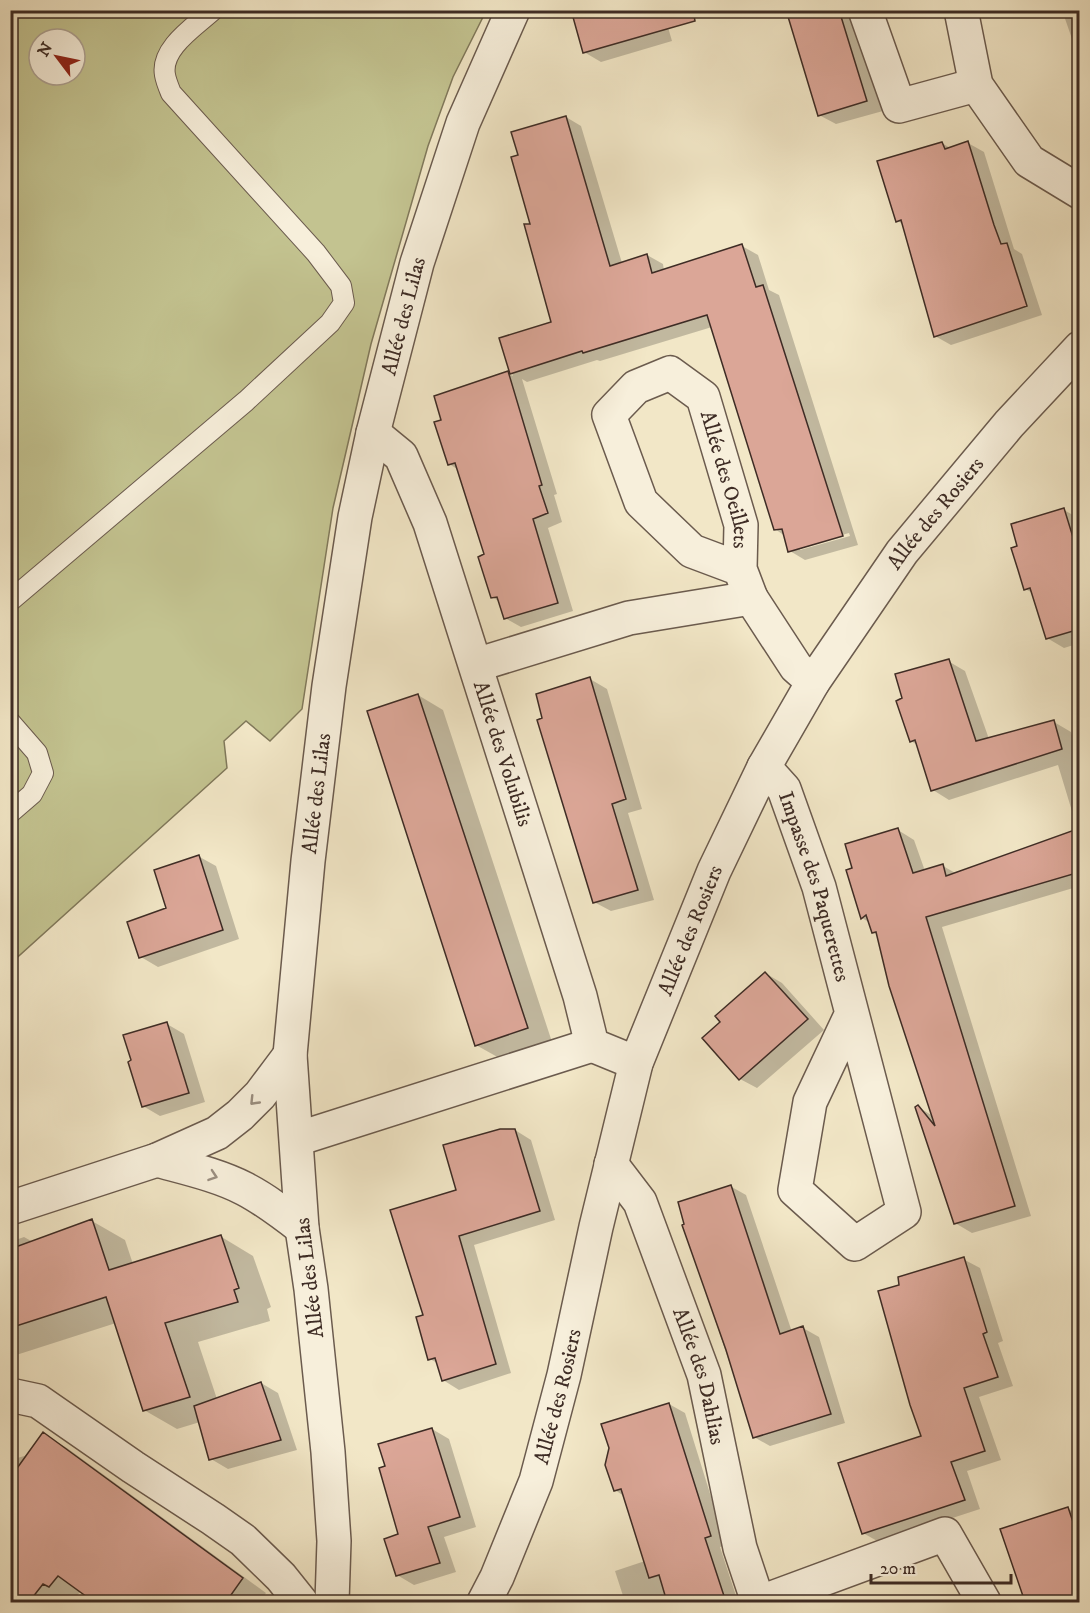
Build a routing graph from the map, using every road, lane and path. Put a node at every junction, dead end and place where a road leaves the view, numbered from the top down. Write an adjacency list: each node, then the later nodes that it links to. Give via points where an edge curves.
1 (213, 10): 10 (lane, via 168,55 164,74 171,93 316,253 341,286 344,303 330,323 246,402)
2 (513, 10): 8 (street, Allée des Lilas, via 459,134 417,263)
3 (866, 10): 5 (street, via 899,106)
4 (961, 10): 5 (street)
5 (976, 85): 6 (street, via 1029,161)
6 (1080, 192)
7 (1080, 348): 12 (street, Allée des Rosiers, via 1008,424 902,552)
8 (373, 433): 11 (street, Allée des Volubilis, via 401,456 430,524); 18 (street, Allée des Lilas, via 355,517 329,686)
9 (745, 584): 9 (street, Allée des Oeillets, via 741,525 703,396 670,374 636,387 609,415 641,502 692,551); 11 (street); 12 (street, via 796,667)
10 (10, 601)
11 (476, 665): 17 (street, Allée des Volubilis)
12 (813, 682): 14 (street, Allée des Rosiers)
13 (10, 722): 15 (lane, via 37,753 43,773 32,794)
14 (764, 767): 16 (street, Impasse des Paquerettes, via 784,789 819,886); 19 (street, Allée des Rosiers, via 714,871)
15 (10, 813)
16 (852, 1013): 16 (street, Impasse des Paquerettes, via 904,1212 855,1244 795,1190 810,1102)
17 (592, 1045): 19 (street); 20 (street)
18 (290, 1055): 20 (street, Allée des Lilas); 21 (street, one-way to 21, via 240,1115 217,1133)
19 (636, 1063): 22 (street, Allée des Rosiers)
20 (297, 1139): 24 (street, Allée des Lilas)
21 (157, 1160): 23 (street); 24 (street, one-way to 24, via 243,1188)
22 (611, 1164): 28 (street, Allée des Rosiers, via 536,1481); 29 (street, Allée des Dahlias, via 640,1202 704,1375 740,1548)
23 (10, 1208)
24 (302, 1228): 27 (street, Allée des Lilas, via 328,1452 334,1541)
25 (10, 1395): 26 (street, via 38,1401 213,1518 281,1577)
26 (301, 1602)
27 (332, 1602)
28 (484, 1602)
29 (760, 1602): 30 (street, Allée des Dahlias, via 945,1534)
30 (984, 1602)

